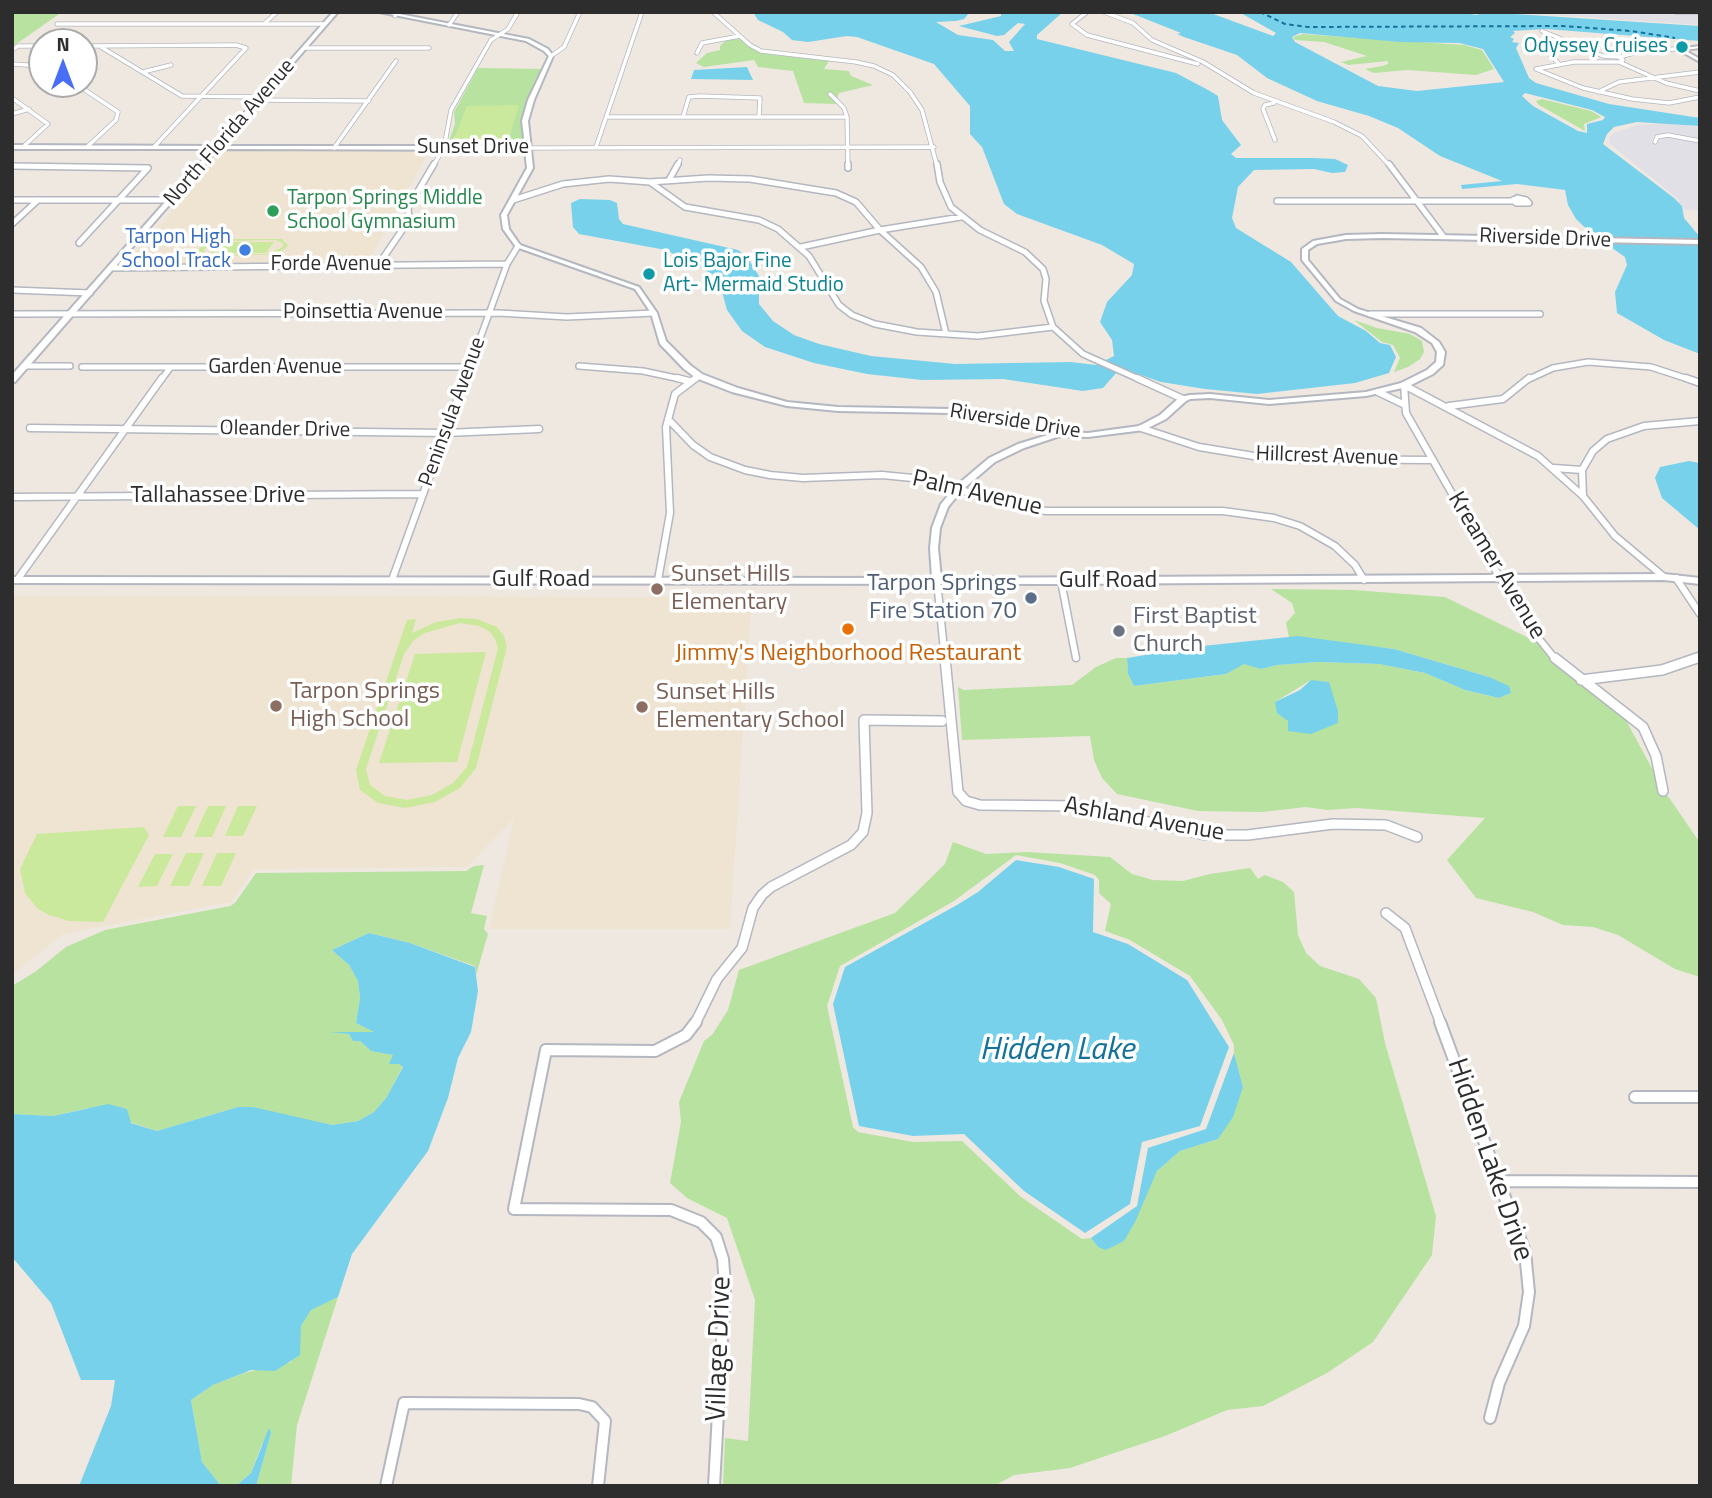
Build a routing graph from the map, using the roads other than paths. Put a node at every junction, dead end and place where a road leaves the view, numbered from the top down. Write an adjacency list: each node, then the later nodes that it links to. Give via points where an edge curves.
1 (277, 12): 15 (street)
2 (336, 12): 16 (street, North Florida Avenue)
3 (381, 12): 13 (street)
4 (458, 12): 17 (street)
5 (518, 12): 19 (street)
6 (580, 12): 30 (street, via 564,47)
7 (642, 12): 53 (street)
8 (713, 12): 20 (street)
9 (1087, 12): 24 (street, via 1073,22 1074,27 1094,38)
10 (1104, 12): 21 (street, via 1133,23)
11 (1675, 12): 12 (street)
12 (1700, 12)
13 (396, 14): 17 (street)
14 (57, 24): 15 (street)
15 (264, 24): 16 (street)
16 (325, 24): 26 (street, North Florida Avenue)
17 (449, 25): 19 (street)
18 (1542, 31): 22 (street)
19 (500, 34): 30 (street, via 537,44); 69 (street, via 491,40 451,110)
20 (740, 37): 29 (street, via 702,43); 66 (street, via 769,53 856,62 887,71 916,100)
21 (1152, 40): 24 (street); 37 (street)
22 (1565, 41): 31 (street); 35 (street, via 1544,48)
23 (99, 46): 38 (street); 44 (street, via 246,48)
24 (1132, 47): 37 (street)
25 (1700, 47): 28 (street)
26 (304, 48): 27 (street); 48 (street, North Florida Avenue)
27 (429, 48)
28 (1679, 50): 32 (street, via 1644,50); 34 (street)
29 (698, 53)
30 (551, 56): 70 (street, via 525,121)
31 (1604, 58): 32 (street); 35 (street)
32 (1619, 60): 40 (street)
33 (396, 61): 49 (street)
34 (1700, 61)
35 (1558, 64): 42 (street, via 1536,69)
36 (171, 65): 38 (street)
37 (1208, 65): 50 (street)
38 (143, 72): 44 (street, via 182,96)
39 (1700, 72): 40 (street)
40 (1654, 78): 41 (street); 42 (street, via 1613,83)
41 (1700, 91)
42 (1598, 92): 45 (street, via 1658,103)
43 (830, 94): 56 (street)
44 (203, 97): 48 (street); 63 (street)
45 (1700, 97)
46 (12, 98): 51 (street)
47 (97, 98): 62 (street, via 118,112 116,120)
48 (261, 99): 49 (street); 67 (street, North Florida Avenue)
49 (369, 101): 68 (street)
50 (1277, 103): 57 (street, via 1263,108); 82 (street, via 1363,136)
51 (29, 109): 52 (street); 61 (street, via 48,124)
52 (12, 114)
53 (608, 117): 54 (street); 64 (street)
54 (683, 117): 55 (street); 55 (street, via 689,97 725,96 761,98)
55 (759, 117): 56 (street)
56 (847, 117): 65 (street)
57 (1275, 140)
58 (1700, 141): 59 (street, via 1668,135 1657,136)
59 (1655, 142)
60 (12, 147): 61 (street, Sunset Drive)
61 (23, 147): 62 (street, Sunset Drive)
62 (88, 147): 63 (street, Sunset Drive)
63 (154, 147): 67 (street, Sunset Drive)
64 (596, 147): 65 (street, Sunset Drive); 70 (street, Sunset Drive)
65 (848, 147): 66 (street, Sunset Drive); 73 (street)
66 (934, 147): 84 (street, via 943,192)
67 (216, 148): 68 (street, Sunset Drive); 79 (street, North Florida Avenue)
68 (334, 148): 69 (street, Sunset Drive)
69 (444, 148): 70 (street, Sunset Drive); 92 (street, via 408,208 409,220)
70 (528, 148): 80 (street, via 530,168)
71 (680, 160): 74 (street)
72 (12, 166): 78 (street, via 147,167 149,171)
73 (848, 168)
74 (669, 180): 75 (street); 86 (street, via 722,178 810,187 851,198)
75 (650, 182): 80 (street, via 577,182); 91 (street, via 685,207 775,226)
76 (12, 200): 77 (street)
77 (38, 200): 78 (street); 85 (street)
78 (120, 200): 79 (street); 89 (street)
79 (171, 200): 94 (street, North Florida Avenue)
80 (513, 200): 90 (street, via 504,219)
81 (1277, 201): 82 (street)
82 (1417, 201): 83 (street); 87 (street)
83 (1513, 201)
84 (961, 217): 86 (street); 103 (street, via 1040,265)
85 (12, 223)
86 (880, 230): 91 (street); 104 (street, via 930,280)
87 (1443, 236): 88 (street, Riverside Drive); 100 (street, Riverside Drive, via 1346,236 1309,245 1305,260 1329,292 1345,305)
88 (1700, 242)
89 (79, 243)
90 (518, 246): 93 (street, Peninsula Avenue); 99 (street, Riverside Drive, via 637,288)
91 (802, 247): 104 (street, via 827,289 847,311 884,326)
92 (379, 264): 93 (street, Forde Avenue); 94 (street, Forde Avenue)
93 (507, 264): 98 (street, Peninsula Avenue)
94 (113, 268): 96 (street, North Florida Avenue)
95 (12, 290): 96 (street)
96 (90, 293): 97 (street, North Florida Avenue)
97 (72, 313): 98 (street, Poinsettia Avenue); 102 (street, Poinsettia Avenue); 105 (street, North Florida Avenue)
98 (489, 313): 99 (street, Poinsettia Avenue, via 588,317); 109 (street, Peninsula Avenue)
99 (654, 313): 111 (street, Riverside Drive, via 667,348)
100 (1370, 314): 101 (street); 115 (street, Riverside Drive, via 1418,330 1440,348 1441,360 1435,369)
101 (1540, 314)
102 (15, 317)
103 (1053, 327): 104 (street, via 999,335); 117 (street, via 1096,360)
104 (946, 334)
105 (24, 366): 106 (street); 112 (street, North Florida Avenue)
106 (70, 366)
107 (579, 366): 113 (street, via 643,371)
108 (82, 367): 110 (street, Garden Avenue)
109 (468, 367): 110 (street, Garden Avenue); 126 (street, Peninsula Avenue)
110 (170, 368): 123 (street)
111 (699, 376): 113 (street); 127 (street, Riverside Drive, via 788,404 951,411)
112 (12, 380)
113 (689, 381): 120 (street, via 673,400)
114 (1700, 383): 119 (street, via 1651,367 1588,362 1532,376 1503,399)
115 (1404, 385): 116 (street, Riverside Drive); 118 (street, Kreamer Avenue); 119 (street)
116 (1378, 392): 117 (street, Riverside Drive, via 1292,401); 118 (street)
117 (1183, 399): 124 (street, Riverside Drive)
118 (1405, 405): 128 (street, Kreamer Avenue)
119 (1449, 406): 129 (street)
120 (668, 419): 131 (street, Palm Avenue, via 701,451 745,470 792,477 899,476); 140 (street, via 670,513)
121 (1700, 421): 130 (street, via 1653,424 1621,432 1599,445)
122 (30, 428): 123 (street, Oleander Drive)
123 (126, 428): 126 (street, Oleander Drive); 135 (street)
124 (1141, 428): 127 (street, Riverside Drive); 128 (street, Hillcrest Avenue, via 1199,447 1272,459)
125 (539, 429): 126 (street, Oleander Drive)
126 (446, 433): 132 (street, Peninsula Avenue)
127 (1059, 434): 131 (street, via 992,460)
128 (1433, 460): 142 (street, Kreamer Avenue)
129 (1552, 467): 130 (street); 133 (street)
130 (1582, 470): 133 (street)
131 (958, 488): 141 (street, Palm Avenue, via 1046,511 1223,511 1274,518 1329,541); 145 (street, via 944,506 936,528)
132 (423, 494): 135 (street, Tallahassee Drive); 139 (street, Peninsula Avenue)
133 (1583, 496): 136 (street, via 1615,536)
134 (12, 497): 135 (street, Tallahassee Drive)
135 (77, 497): 138 (street)
136 (1664, 577): 137 (street, Gulf Road); 142 (street, Gulf Road)
137 (1676, 578): 144 (street, Gulf Road); 146 (street)
138 (15, 580): 139 (street, Gulf Road)
139 (391, 580): 140 (street, Gulf Road)
140 (658, 580): 145 (street, Gulf Road)
141 (1364, 580): 142 (street, Gulf Road); 143 (street, Gulf Road)
142 (1500, 580): 149 (street, Kreamer Avenue, via 1543,646)
143 (1060, 581): 145 (street, Gulf Road); 148 (street)
144 (1700, 581)
145 (937, 582): 152 (street, Ashland Avenue, via 958,792 966,801 1072,805 1205,835 1333,824 1386,825)
146 (1700, 614)
147 (1700, 655): 149 (street, via 1662,670)
148 (1076, 658)
149 (1581, 680): 151 (street, Kreamer Avenue, via 1643,727 1656,756)
150 (942, 720): 161 (street, Village Drive, via 864,720 867,813 863,832 850,845 762,895 753,908 743,948 717,979 696,1025 686,1035 655,1051 546,1051 514,1209 671,1210 701,1222 716,1237 724,1285)
151 (1663, 791)
152 (1417, 837)
153 (1386, 913): 156 (street, Hidden Lake Drive, via 1405,928)
154 (1635, 1097): 155 (street)
155 (1700, 1097)
156 (1500, 1181): 157 (street); 158 (street, Hidden Lake Drive, via 1525,1252 1529,1292 1524,1326 1499,1383)
157 (1700, 1182)
158 (1490, 1418)
159 (386, 1486): 160 (street, via 404,1403 586,1404 605,1421)
160 (598, 1486)
161 (714, 1486)

